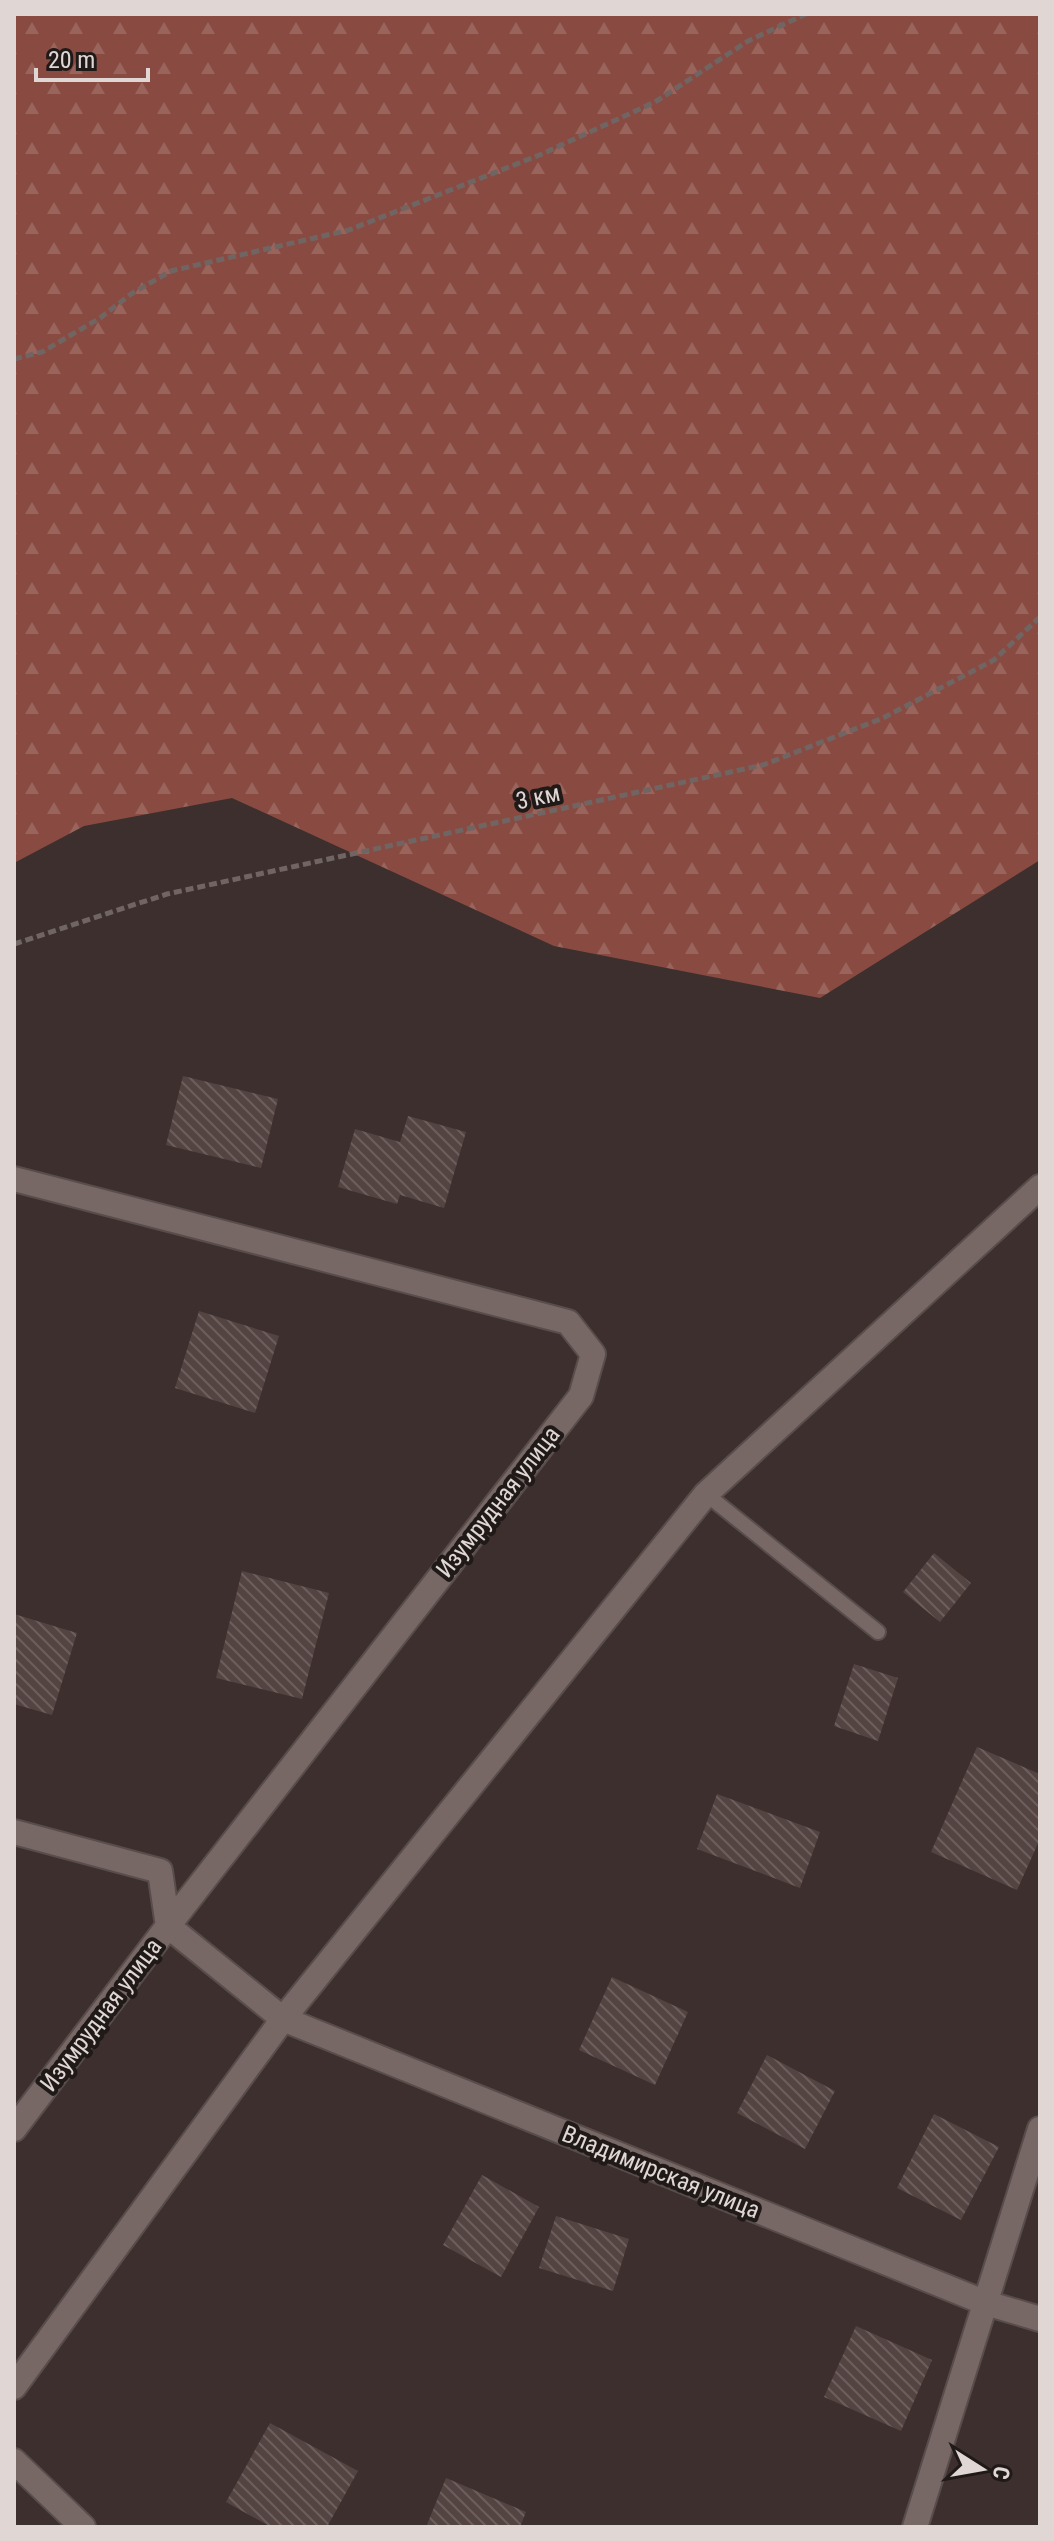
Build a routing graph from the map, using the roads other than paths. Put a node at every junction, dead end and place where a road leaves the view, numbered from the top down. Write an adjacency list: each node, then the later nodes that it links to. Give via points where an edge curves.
1 (14, 1179): 6 (street, Изумрудная улица, via 568,1322 593,1354 581,1396)
2 (1040, 1187): 3 (street)
3 (706, 1494): 4 (lane); 7 (street)
4 (878, 1632)
5 (14, 1832): 6 (street, via 160,1871)
6 (168, 1926): 7 (street, Владимирская улица); 8 (street, Изумрудная улица)
7 (283, 2019): 10 (street, Владимирская улица); 12 (street)
8 (14, 2129)
9 (1040, 2129): 10 (street)
10 (986, 2303): 11 (street, Владимирская улица); 15 (street)
11 (1040, 2319)
12 (14, 2387)
13 (14, 2461): 14 (street)
14 (83, 2527)
15 (915, 2527)

